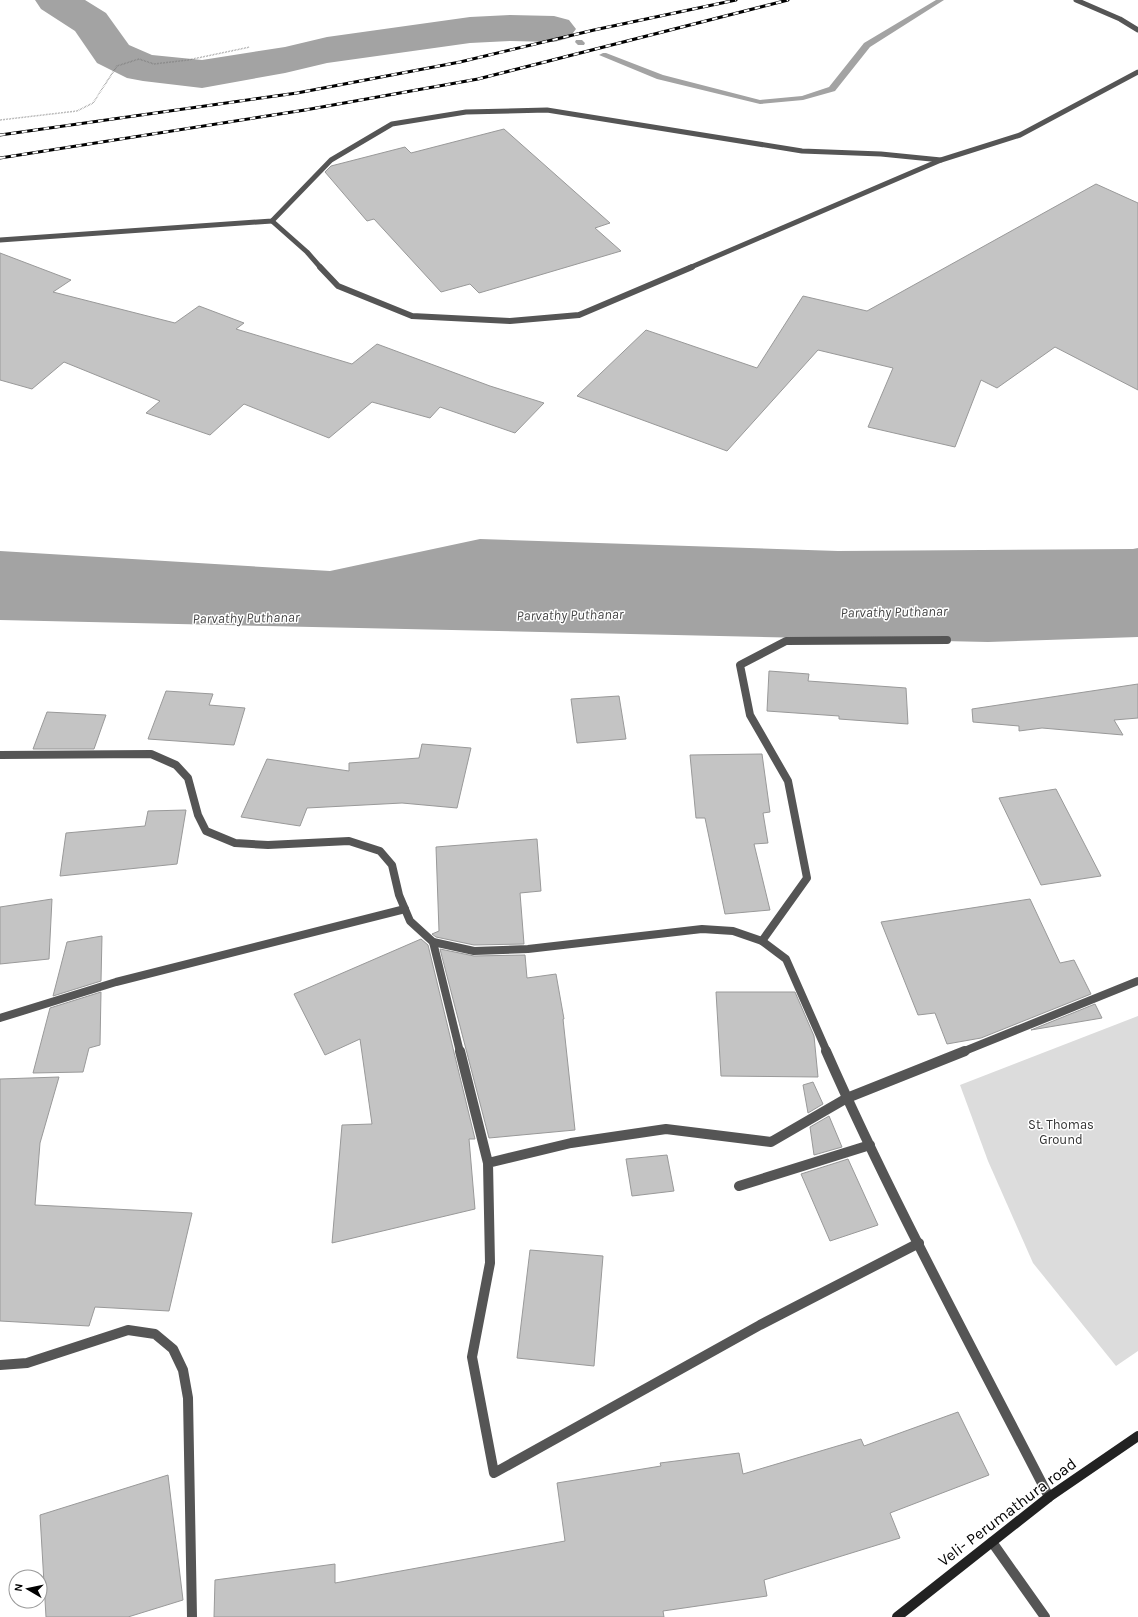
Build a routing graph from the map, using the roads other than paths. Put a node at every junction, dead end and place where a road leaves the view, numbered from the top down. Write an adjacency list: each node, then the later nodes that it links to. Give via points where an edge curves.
1 (1076, 0): 2 (street, via 1120,19)
2 (1138, 30)
3 (1138, 72): 4 (street, via 1020,135)
4 (941, 160): 5 (street, via 802,150 547,110 466,112 392,124 331,160); 5 (street, via 579,315 510,321 412,316 338,286 307,252)
5 (272, 221): 6 (street)
6 (0, 240)
7 (947, 640): 10 (street, via 786,641 740,665 750,715 788,781 807,878)
8 (0, 755): 9 (street, via 151,754 176,764 188,778 198,815 206,831 235,843 268,845 349,841 380,851 392,865)
9 (405, 908): 11 (street, via 410,920); 13 (street, via 116,982)
10 (762, 941): 11 (street, via 733,932 702,929 528,950 474,952); 14 (street, via 786,959)
11 (433, 942): 16 (street)
12 (1138, 981): 14 (street)
13 (0, 1018)
14 (847, 1098): 15 (street); 16 (street, via 771,1142 666,1129 572,1143)
15 (870, 1146): 17 (street); 18 (street)
16 (488, 1163): 18 (street, via 490,1263 472,1357 494,1473 760,1325)
17 (739, 1186)
18 (919, 1243): 21 (street)
19 (0, 1365): 23 (street, via 27,1363 128,1330 155,1334 173,1349 183,1370 188,1398)
20 (1138, 1436): 21 (main road, Veli- Perumathura road)
21 (1049, 1497): 22 (main road, Veli- Perumathura road)
22 (992, 1542): 24 (main road, Veli- Perumathura road); 25 (street)
23 (192, 1617)
24 (897, 1617)
25 (1045, 1617)

